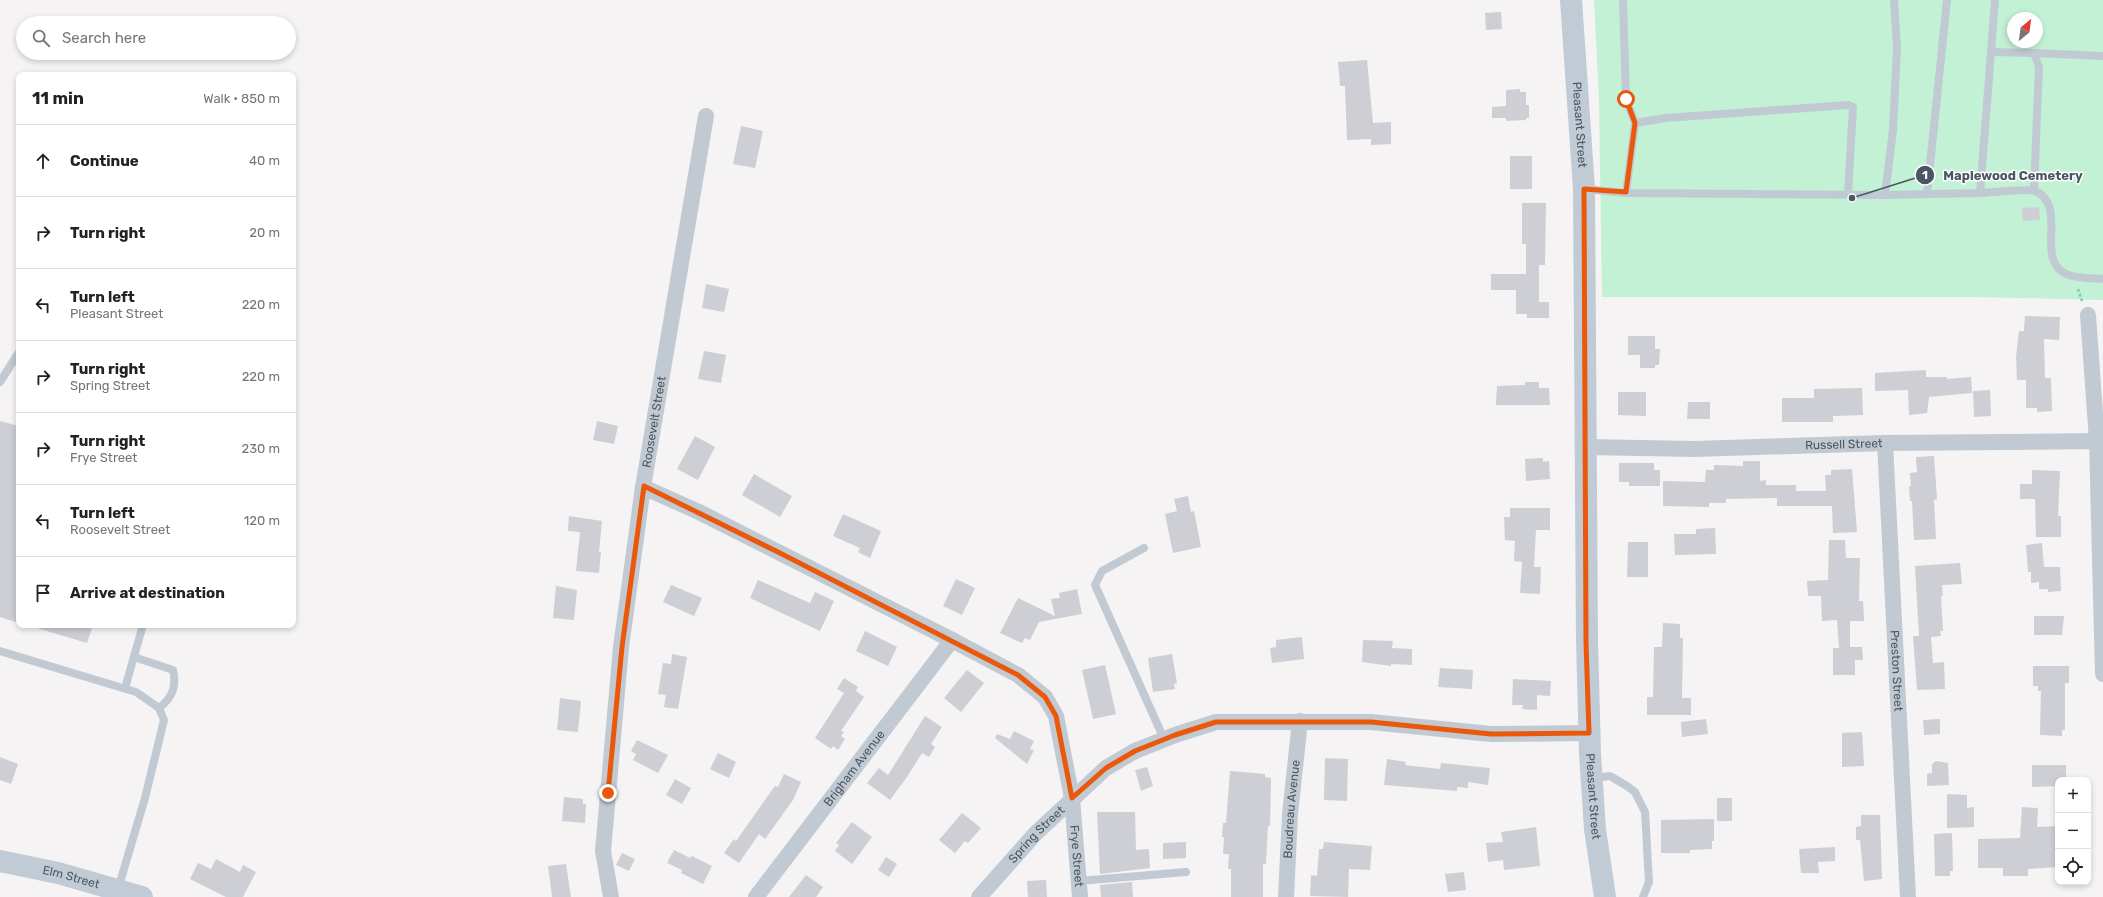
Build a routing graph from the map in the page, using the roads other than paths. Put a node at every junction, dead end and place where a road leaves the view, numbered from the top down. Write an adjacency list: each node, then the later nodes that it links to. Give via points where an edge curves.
1 (1571, 0): 11 (street, Pleasant Street)
2 (1623, 0): 10 (lane, via 1626,99)
3 (1894, 0): 17 (lane, via 1897,48)
4 (1947, 0): 16 (lane)
5 (1995, 0): 6 (lane)
6 (1991, 52): 7 (lane); 14 (lane)
7 (2034, 54): 8 (lane); 12 (lane, via 2040,67)
8 (2103, 56)
9 (706, 116): 25 (street, Roosevelt Street)
10 (1635, 123): 13 (lane); 15 (lane, via 1666,118 1848,105 1853,107)
11 (1584, 189): 13 (lane); 24 (street, Pleasant Street)
12 (2034, 190): 14 (lane); 18 (lane, via 2044,196 2050,208 2051,251 2057,267 2066,274 2079,278)
13 (1626, 192): 15 (lane)
14 (1980, 193): 16 (lane)
15 (1848, 194): 17 (lane)
16 (1927, 194): 17 (lane)
17 (1885, 195)
18 (2103, 279)
19 (2088, 315): 22 (street)
20 (16, 357): 21 (lane)
21 (0, 382)
22 (2100, 441): 23 (street, Russell Street); 31 (street)
23 (1885, 443): 24 (street, Russell Street, via 1695,448); 51 (street, Preston Street)
24 (1586, 447): 35 (street, Pleasant Street)
25 (644, 486): 28 (street, Frye Street); 44 (street, Roosevelt Street, via 622,647 608,793 604,851)
26 (1144, 548): 36 (lane, via 1102,570 1095,585)
27 (142, 628): 30 (lane)
28 (952, 640): 38 (street, Frye Street, via 1018,675 1045,697 1056,716); 45 (street, Brigham Avenue)
29 (0, 651): 32 (lane)
30 (134, 657): 32 (lane); 33 (lane, via 173,670 175,683 171,696)
31 (2103, 674)
32 (125, 688): 33 (lane, via 136,692)
33 (159, 708): 42 (lane, via 164,720 145,798)
34 (1300, 721): 35 (street, Spring Street, via 1371,722 1491,734); 36 (street, Spring Street, via 1216,722); 48 (street, Boudreau Avenue, via 1290,814)
35 (1589, 733): 37 (street, Pleasant Street)
36 (1164, 739): 38 (street, Spring Street, via 1135,751 1106,768)
37 (1591, 778): 49 (street, Pleasant Street); 50 (lane, via 1610,776 1627,786 1635,792 1645,812 1649,882)
38 (1072, 798): 41 (street, Frye Street); 46 (street, Spring Street, via 1036,833)
39 (0, 861): 42 (street, Elm Street, via 58,873)
40 (1186, 872): 41 (lane)
41 (1079, 881): 47 (street, Frye Street)
42 (118, 890): 43 (street, Elm Street)
43 (142, 897)
44 (611, 897)
45 (756, 897)
46 (979, 897)
47 (1080, 897)
48 (1286, 897)
49 (1605, 897)
50 (1643, 897)
51 (1908, 897)

